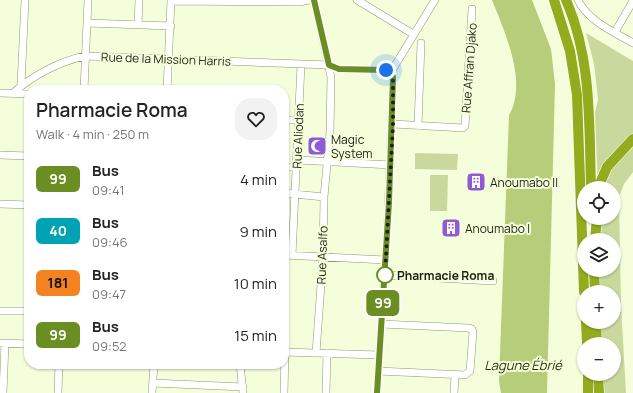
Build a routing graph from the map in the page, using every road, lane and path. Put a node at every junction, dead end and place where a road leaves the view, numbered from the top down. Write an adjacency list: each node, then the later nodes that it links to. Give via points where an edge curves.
1 (25, 0): 26 (street)
2 (88, 0): 14 (street)
3 (139, 0): 15 (street)
4 (171, 0): 5 (street); 16 (street)
5 (310, 0)
6 (314, 0): 24 (street, Rue Asalfo)
7 (357, 0): 18 (street)
8 (435, 0): 18 (street)
9 (554, 0): 56 (highway, via 570,51 577,95)
10 (566, 0): 43 (highway, via 578,35 586,78)
11 (578, 0): 17 (street, via 586,12)
12 (633, 1): 17 (street)
13 (472, 9): 35 (street, Rue Affran Djako, via 465,126)
14 (87, 23): 15 (street); 21 (street)
15 (138, 25): 16 (street)
16 (171, 26): 22 (street)
17 (615, 32): 20 (street)
18 (413, 34): 25 (street)
19 (421, 43): 35 (street)
20 (633, 43)
21 (85, 56): 22 (street, Rue de la Mission Harris); 26 (street, Rue de la Mission Harris, via 64,62); 27 (street)
22 (168, 59): 23 (street, Rue de la Mission Harris); 28 (street)
23 (301, 65): 24 (street, Rue de la Mission Harris); 33 (street, Rue Aliodan)
24 (329, 65): 25 (street, Rue de la Mission Harris, via 339,69); 39 (street, Rue Asalfo, via 330,132)
25 (391, 72): 34 (street)
26 (21, 85): 30 (street, Rue de la Mission Harris)
27 (84, 85)
28 (167, 85)
29 (0, 92): 30 (street)
30 (13, 93): 31 (street)
31 (24, 94)
32 (289, 120): 33 (street)
33 (298, 120): 40 (street, Rue Aliodan)
34 (393, 124): 35 (street, Rue Affran Djako); 41 (street)
35 (418, 126)
36 (633, 139): 44 (highway, via 607,166)
37 (0, 155): 38 (street)
38 (24, 156)
39 (326, 162): 40 (street); 41 (street); 47 (street, Rue Asalfo)
40 (298, 163): 42 (street); 46 (street, Rue Aliodan)
41 (391, 165): 53 (street)
42 (289, 166)
43 (591, 181)
44 (601, 181)
45 (289, 194): 46 (street)
46 (296, 195): 47 (street); 51 (street, Rue Aliodan)
47 (324, 197): 52 (street, Rue Asalfo)
48 (0, 204): 49 (street)
49 (24, 205)
50 (289, 255): 51 (street)
51 (292, 255): 52 (street)
52 (323, 257): 53 (street); 63 (street, Rue Asalfo)
53 (386, 260): 54 (street)
54 (384, 275): 55 (street); 59 (street)
55 (493, 281)
56 (584, 285)
57 (0, 311): 58 (street)
58 (24, 311)
59 (381, 324): 65 (street); 71 (street, via 472,329 470,371 465,375)
60 (3, 343): 61 (street); 77 (street)
61 (24, 344)
62 (289, 352): 63 (street)
63 (316, 353): 64 (street)
64 (327, 353): 65 (street); 81 (street)
65 (379, 354): 70 (street)
66 (59, 369): 78 (street)
67 (154, 369): 74 (street)
68 (241, 369): 76 (street)
69 (284, 369): 80 (street)
70 (378, 371): 71 (street); 82 (street)
71 (455, 376): 83 (street)
72 (588, 381): 84 (highway)
73 (598, 381): 85 (highway)
74 (153, 383): 75 (street); 79 (street)
75 (208, 390): 76 (street)
76 (243, 390)
77 (3, 393)
78 (58, 393)
79 (152, 393)
80 (284, 393)
81 (326, 393)
82 (377, 393)
83 (454, 393)
84 (588, 393)
85 (599, 393)

